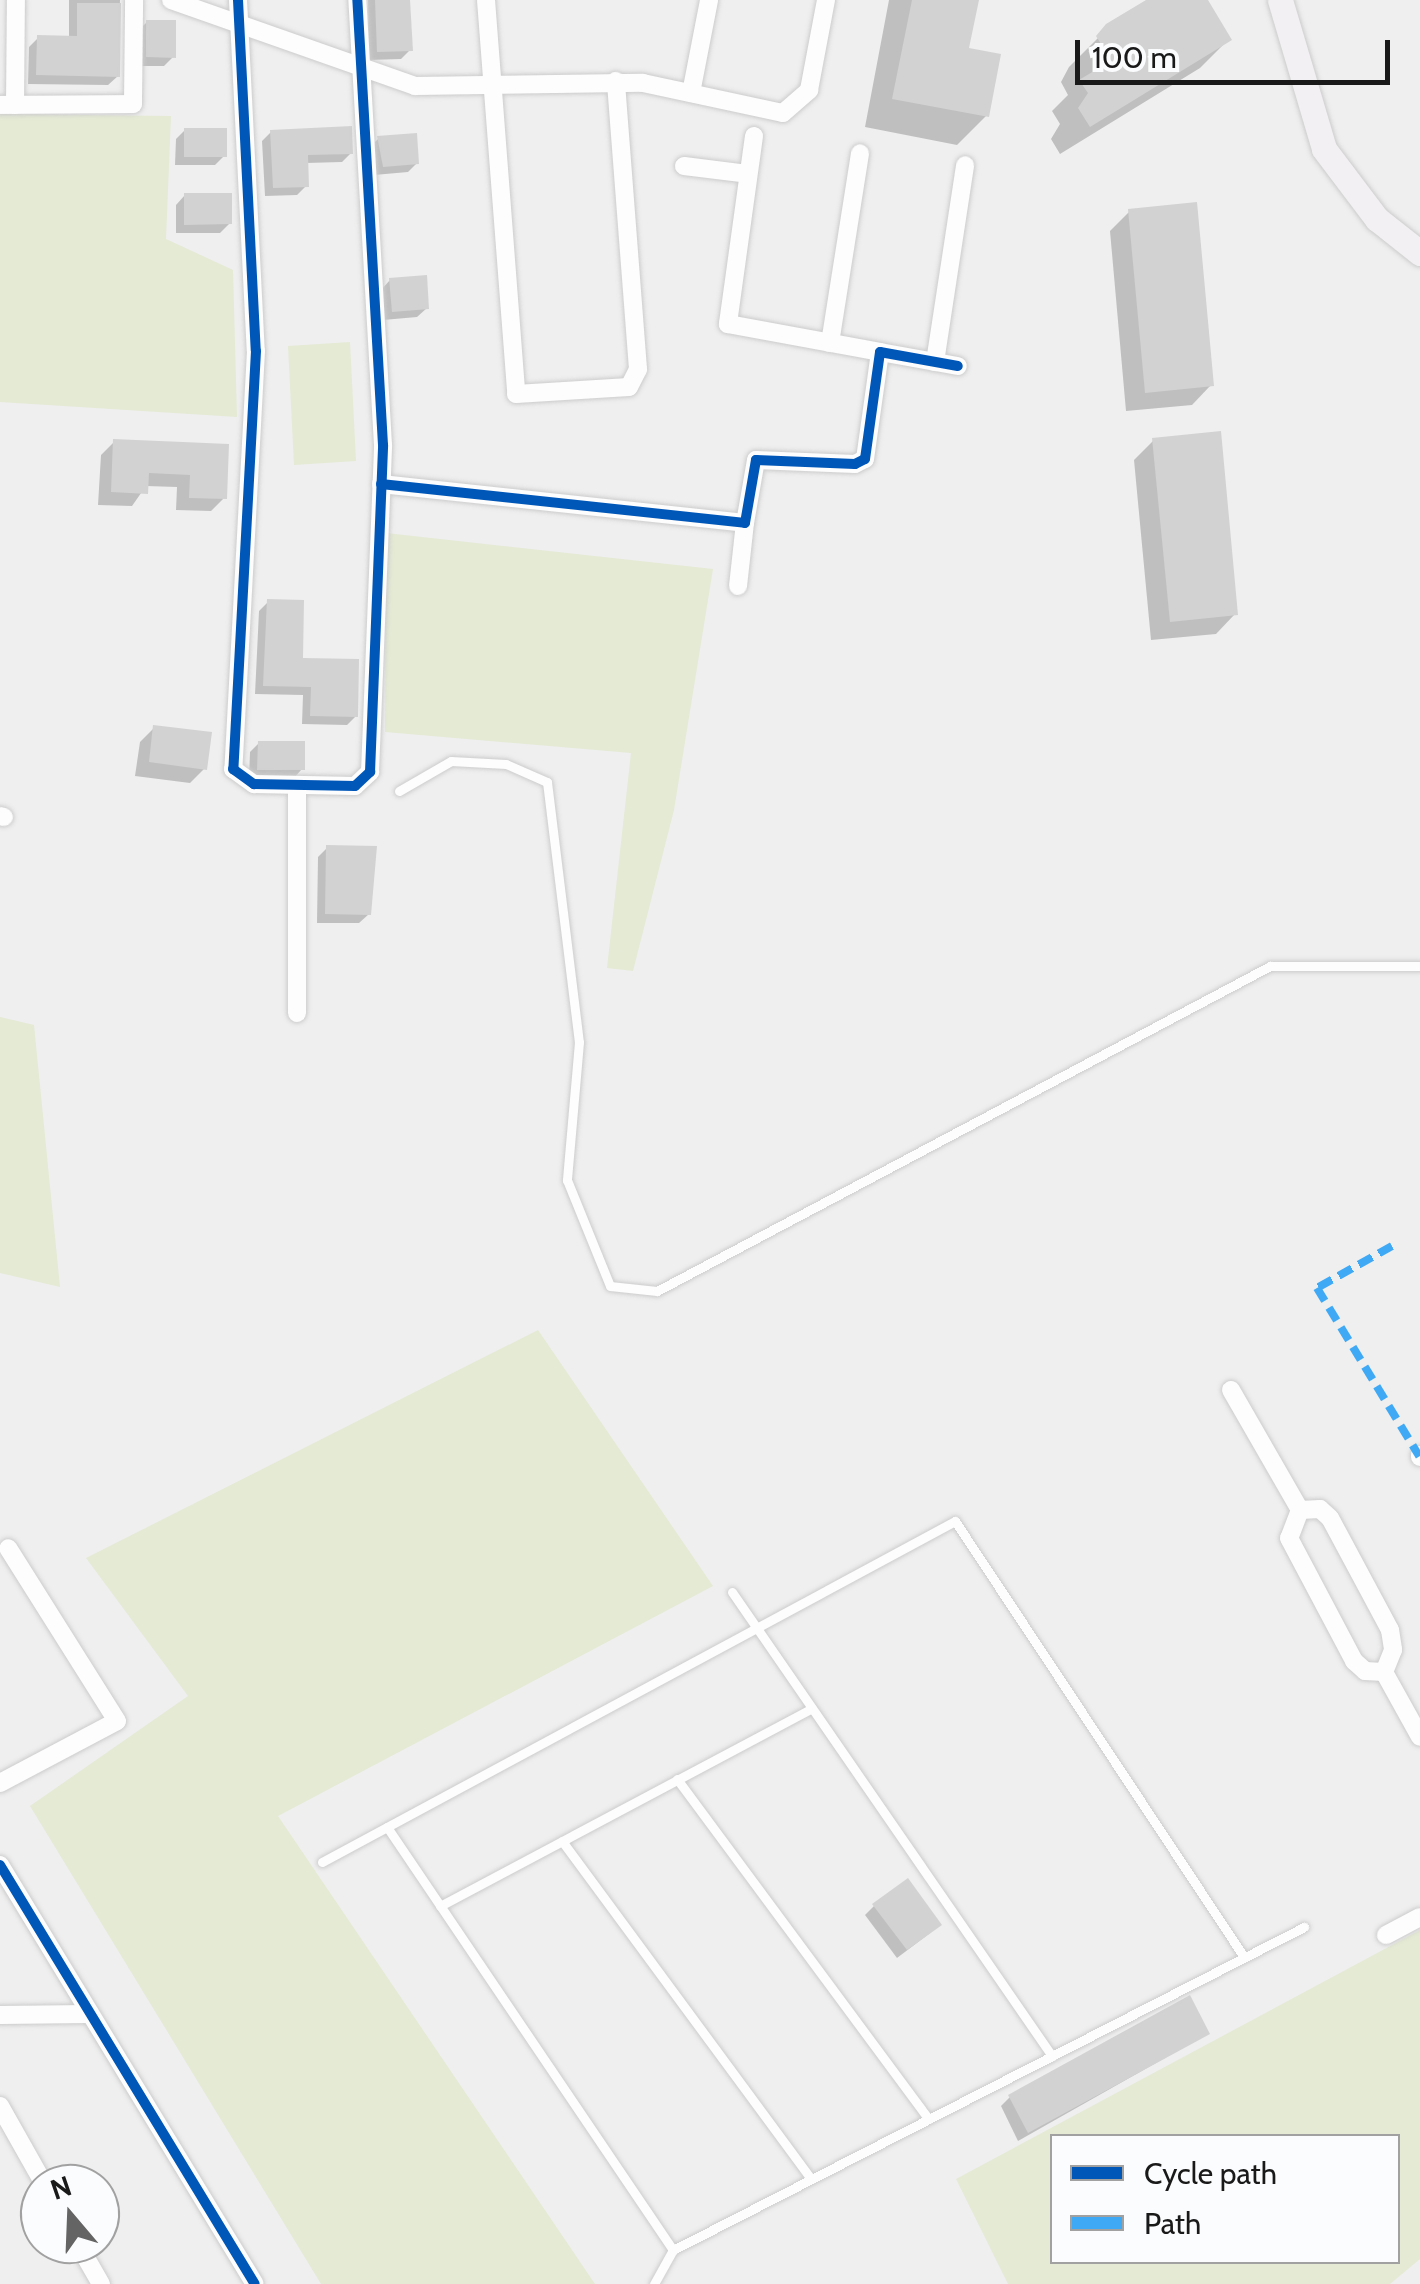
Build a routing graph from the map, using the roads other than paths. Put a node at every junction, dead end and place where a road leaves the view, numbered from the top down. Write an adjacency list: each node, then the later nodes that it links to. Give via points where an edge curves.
1 (16, 0): 15 (street)
2 (134, 0): 15 (street, via 133,104)
3 (171, 0): 10 (street)
4 (238, 0): 10 (street)
5 (357, 0): 11 (street)
6 (486, 0): 13 (street)
7 (709, 0): 14 (street)
8 (826, 0): 14 (street, via 809,90 798,106 783,113)
9 (1280, 0): 21 (main road, via 1324,149 1377,219)
10 (240, 24): 11 (street); 29 (street, via 256,351 233,769 254,784)
11 (361, 66): 13 (street, via 415,86); 26 (street)
12 (616, 81): 13 (street); 13 (street, via 638,369 629,388 534,396 516,394 511,379); 14 (street)
13 (491, 84)
14 (691, 93)
15 (8, 105)
16 (754, 136): 20 (street)
17 (860, 153): 22 (street)
18 (684, 166): 20 (street)
19 (966, 166): 24 (street)
20 (748, 174): 22 (street, via 728,324)
21 (1420, 253)
22 (830, 343): 23 (street)
23 (880, 352): 24 (street); 27 (street, via 861,463 756,460)
24 (935, 362): 25 (street)
25 (958, 366)
26 (381, 484): 27 (street); 29 (street, via 370,772 355,786)
27 (746, 522): 28 (street)
28 (738, 586)
29 (297, 785): 32 (street)
30 (399, 791): 31 (lane, via 451,762 506,764 547,782 579,1042 566,1180 610,1286 657,1291 1270,966)
31 (1420, 966)
32 (297, 1012)
33 (1231, 1390): 34 (street)
34 (1300, 1510): 38 (street, via 1289,1538 1354,1661 1365,1671); 38 (street, via 1320,1509 1330,1518 1390,1630 1393,1650)
35 (8, 1548): 42 (street, via 116,1721)
36 (732, 1592): 37 (lane)
37 (757, 1628): 39 (lane); 43 (lane); 51 (lane, via 956,1521)
38 (1384, 1672): 40 (street)
39 (812, 1708): 41 (lane); 54 (lane)
40 (1420, 1738)
41 (677, 1780): 44 (lane); 56 (lane)
42 (0, 1783)
43 (387, 1827): 45 (lane); 47 (lane)
44 (562, 1841): 47 (lane); 58 (lane)
45 (322, 1862)
46 (0, 1865): 52 (street)
47 (440, 1906): 59 (lane)
48 (1420, 1917): 50 (street)
49 (1304, 1927): 51 (lane)
50 (1386, 1935)
51 (1244, 1957): 54 (lane)
52 (88, 2014): 53 (street); 60 (street)
53 (0, 2015)
54 (1052, 2056): 56 (lane)
55 (0, 2106): 57 (street)
56 (929, 2119): 58 (lane)
57 (33, 2164)
58 (811, 2179): 59 (lane)
59 (673, 2250): 61 (lane)
60 (255, 2284)
61 (654, 2284)

